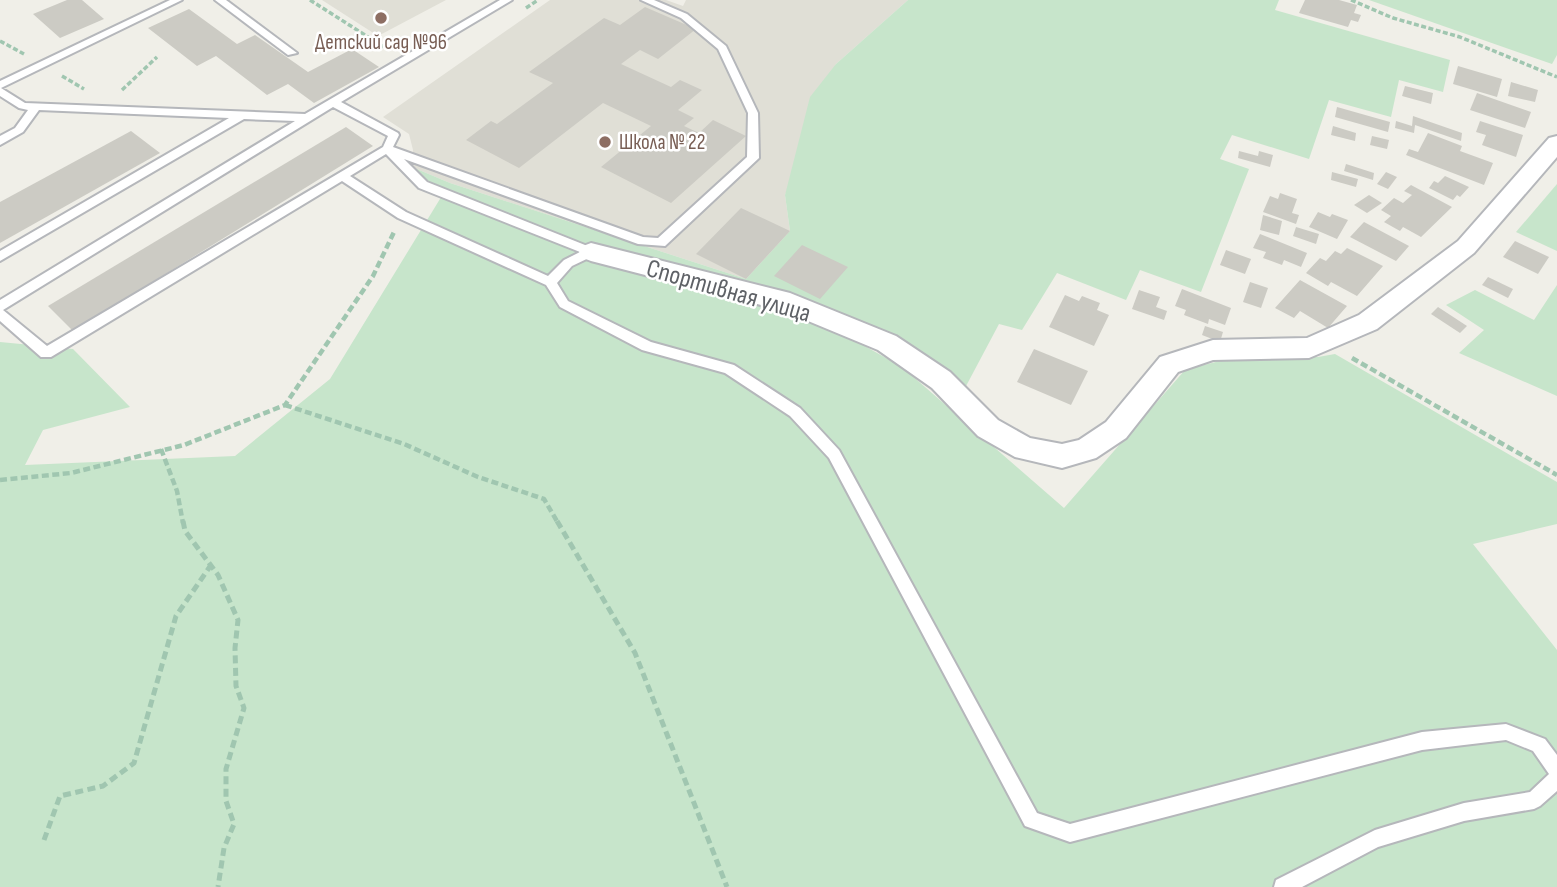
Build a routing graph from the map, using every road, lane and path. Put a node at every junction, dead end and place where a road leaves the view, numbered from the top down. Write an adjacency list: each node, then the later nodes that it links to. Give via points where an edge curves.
1 (177, 0): 11 (lane)
2 (220, 0): 7 (lane)
3 (310, 0): 9 (path)
4 (508, 0): 9 (lane)
5 (646, 0): 20 (lane, via 684,16 722,48 753,113 752,158 661,243 642,241)
6 (1351, 0): 10 (path, via 1460,37)
7 (292, 53)
8 (157, 57): 13 (path)
9 (405, 61): 14 (lane)
10 (1557, 77)
11 (0, 85)
12 (0, 90): 15 (lane, via 23,106)
13 (118, 93)
14 (334, 103): 17 (lane); 20 (lane, via 394,135)
15 (37, 105): 16 (lane); 18 (lane, via 19,130)
16 (242, 115): 17 (lane); 24 (lane)
17 (307, 118): 26 (lane)
18 (0, 141)
19 (1557, 143): 28 (street, Спортивная улица, via 1466,247)
20 (387, 149): 21 (lane); 23 (lane, via 424,185)
21 (344, 177): 22 (lane); 27 (lane, via 46,353)
22 (402, 215): 25 (lane); 29 (path, via 373,276)
23 (591, 252): 25 (lane, via 568,262); 28 (street, Спортивная улица, via 790,303 887,344 941,380 988,428 1025,449 1062,456 1086,450 1116,430 1170,365 1213,350 1309,348)
24 (0, 257)
25 (550, 282): 34 (lane, via 564,304 647,346 729,369 795,412 834,454 1031,820 1070,833 1422,741 1506,732 1539,745)
26 (0, 306)
27 (0, 314)
28 (1355, 327): 31 (path, via 1339,349)
29 (285, 405): 30 (path); 38 (path, via 404,444 478,477 544,499 635,653)
30 (161, 449): 32 (path, via 71,473); 33 (path, via 177,491 185,531)
31 (1557, 475)
32 (0, 480)
33 (211, 565): 36 (path, via 176,616 135,763 103,786 60,796); 37 (path, via 238,620 236,686 244,708 226,769 226,801 234,824 224,848)
34 (1557, 770)
35 (1557, 779): 39 (lane, via 1534,800 1464,812 1375,838)
36 (44, 840)
37 (218, 887)
38 (727, 887)
39 (1283, 887)

